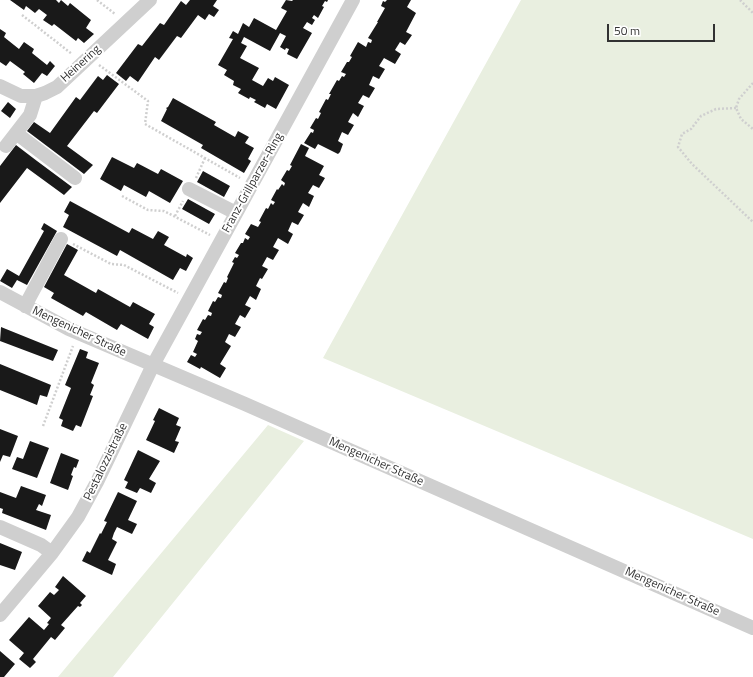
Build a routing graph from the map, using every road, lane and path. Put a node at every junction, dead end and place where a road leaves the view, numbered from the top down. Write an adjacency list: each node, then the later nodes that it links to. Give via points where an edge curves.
1 (97, 0): 7 (path)
2 (150, 0): 7 (street, Heinering)
3 (353, 0): 17 (street, Franz-Grillparzer-Ring)
4 (740, 0): 5 (path)
5 (753, 13)
6 (22, 15): 8 (path)
7 (127, 23): 8 (street, Heinering)
8 (86, 60): 11 (street, Heinering, via 57,87); 17 (path, via 148,101 145,124)
9 (753, 83): 12 (path, via 739,99)
10 (0, 86): 11 (street, Heinering, via 21,96)
11 (36, 96): 14 (street, via 30,116)
12 (736, 108): 13 (path, via 741,119); 21 (path, via 716,109 701,116 682,134 678,147 692,164)
13 (753, 129)
14 (16, 133): 15 (street); 16 (street)
15 (6, 146)
16 (75, 178)
17 (252, 185): 20 (street, Franz-Grillparzer-Ring)
18 (189, 189): 20 (street)
19 (122, 196): 23 (path, via 148,210 164,211)
20 (236, 213): 23 (street, Franz-Grillparzer-Ring)
21 (753, 222)
22 (61, 239): 25 (path, via 111,264 124,265); 26 (street)
23 (221, 241): 25 (street, Franz-Grillparzer-Ring)
24 (0, 292): 26 (street, Mengenicher Straße)
25 (189, 299): 28 (street, Franz-Grillparzer-Ring)
26 (25, 306): 27 (street, Mengenicher Straße)
27 (78, 333): 28 (street, Mengenicher Straße); 29 (path)
28 (152, 365): 31 (street, Pestalozzistraße, via 97,482 78,517); 33 (street, Mengenicher Straße)
29 (43, 426)
30 (0, 528): 31 (street, via 41,545)
31 (52, 554): 32 (street, Pestalozzistraße)
32 (0, 614)
33 (753, 628)

